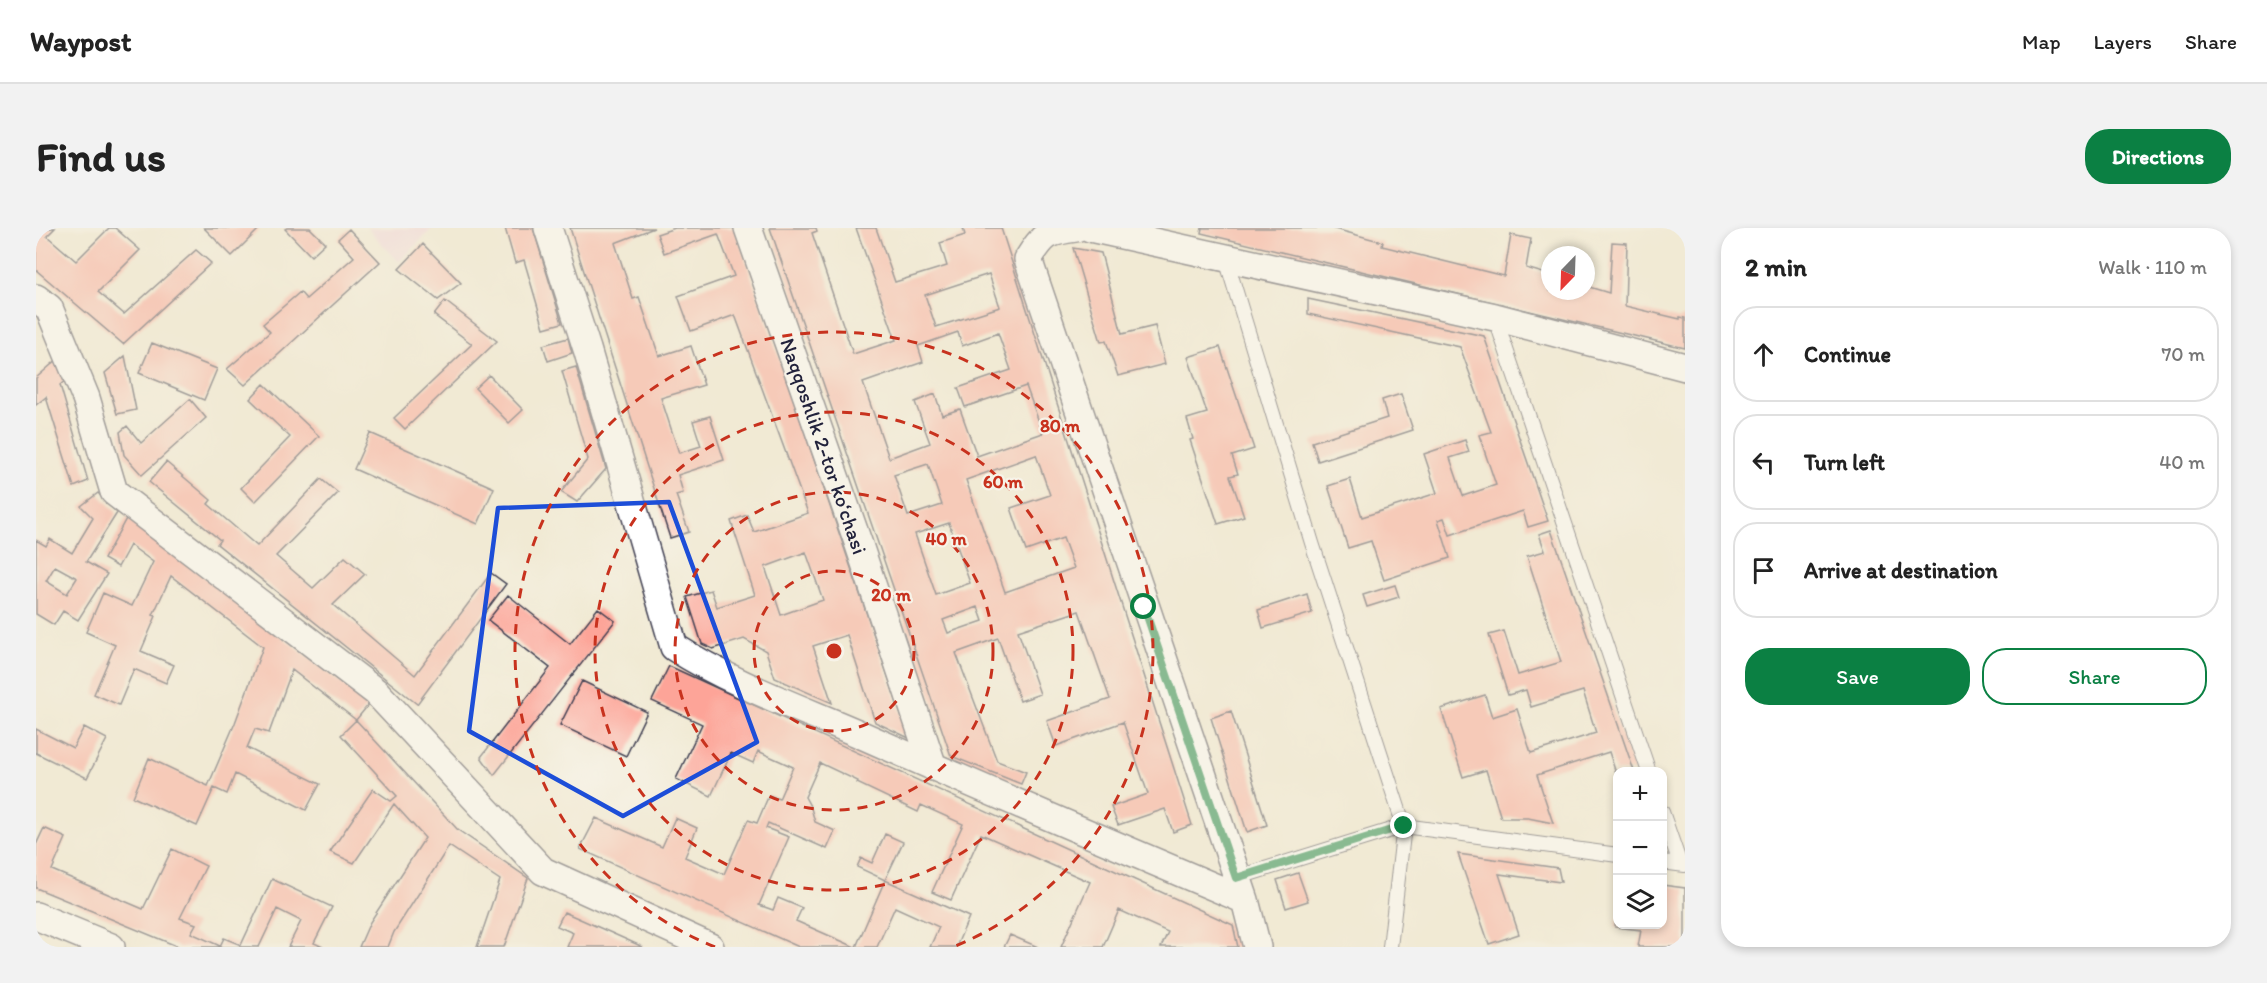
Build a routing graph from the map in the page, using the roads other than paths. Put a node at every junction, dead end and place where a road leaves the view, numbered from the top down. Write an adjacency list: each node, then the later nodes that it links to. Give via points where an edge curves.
1 (548, 228): 9 (street, via 674,647 730,677)
2 (748, 228): 9 (street, Naqqoshlik 2-tor koʻchasi, via 860,545)
3 (1076, 228): 16 (street, via 1042,238 1028,259)
4 (1090, 228): 5 (street)
5 (1226, 259): 7 (street); 12 (lane, via 1312,543)
6 (36, 298): 19 (street, via 49,308 86,398 114,492 376,692 543,871)
7 (1495, 317): 8 (street); 10 (lane)
8 (1685, 367)
9 (933, 767): 16 (street)
10 (1648, 767)
11 (1666, 821): 15 (lane)
12 (1404, 826): 13 (lane); 16 (lane); 21 (lane)
13 (1613, 854)
14 (1667, 862): 15 (lane)
15 (1683, 864)
16 (1240, 889): 20 (street)
17 (36, 916): 18 (street)
18 (111, 947)
19 (710, 947)
20 (1257, 947)
21 (1390, 947)

